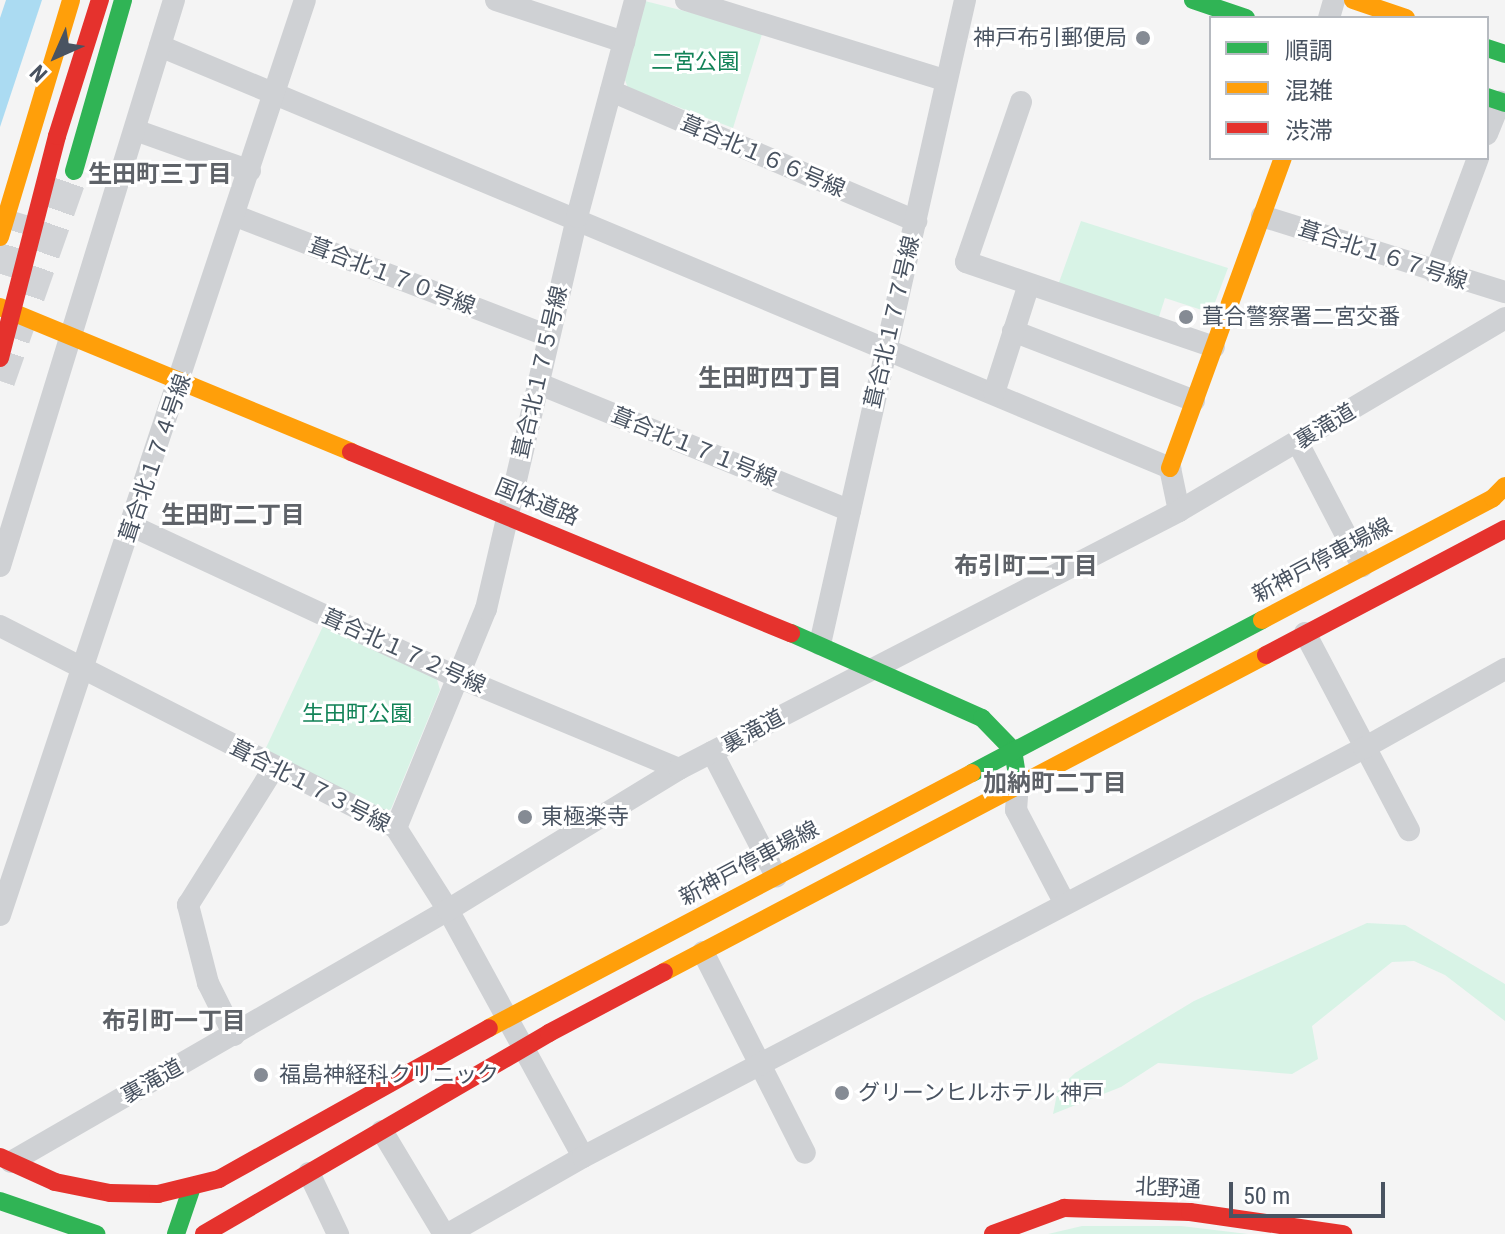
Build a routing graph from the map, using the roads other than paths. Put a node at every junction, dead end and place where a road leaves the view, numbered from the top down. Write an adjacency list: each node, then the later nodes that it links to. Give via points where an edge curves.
1 (71, 0): 31 (main road)
2 (100, 0): 35 (main road)
3 (123, 0): 25 (main road)
4 (174, 0): 15 (street)
5 (305, 0): 18 (street, 葺合北１７４号線)
6 (496, 0): 14 (street)
7 (635, 0): 14 (street, 葺合北１７５号線)
8 (686, 0): 16 (street)
9 (965, 0): 16 (street, 葺合北１７７号線)
10 (1193, 0): 12 (main road)
11 (1353, 0): 13 (main road)
12 (1240, 16)
13 (1402, 16)
14 (624, 42): 17 (street, 葺合北１７５号線)
15 (160, 46): 18 (street); 22 (street)
16 (945, 80): 30 (street, 葺合北１７７号線)
17 (611, 91): 29 (street, 葺合北１７５号線); 30 (street, 葺合北１６６号線)
18 (274, 96): 26 (street, 葺合北１７４号線); 29 (street)
19 (1497, 101): 21 (street)
20 (1021, 102): 33 (street, via 966,262)
21 (1489, 127)
22 (135, 130): 26 (street); 39 (street)
23 (1282, 160): 28 (main road)
24 (1477, 160): 32 (street)
25 (74, 171)
26 (250, 171): 27 (street, 葺合北１７４号線)
27 (236, 216): 38 (street, 葺合北１７０号線); 43 (street, 葺合北１７４号線)
28 (1262, 216): 32 (street, 葺合北１６７号線); 40 (main road)
29 (577, 217): 38 (street, 葺合北１７５号線); 41 (street)
30 (916, 221): 41 (street, 葺合北１７７号線)
31 (0, 237)
32 (1435, 273): 34 (street, 葺合北１６７号線)
33 (1029, 284): 37 (street); 40 (street)
34 (1505, 292)
35 (4, 308): 39 (main road, 国体道路); 42 (main road)
36 (1505, 318): 47 (street, 裏滝道)
37 (1013, 331): 45 (street); 46 (street)
38 (548, 336): 44 (street, 葺合北１７５号線)
39 (72, 339): 43 (main road, 国体道路); 55 (street)
40 (1214, 347): 46 (main road)
41 (884, 350): 45 (street); 50 (street, 葺合北１７７号線)
42 (0, 358)
43 (180, 383): 52 (main road, 国体道路); 53 (street, 葺合北１７４号線)
44 (537, 383): 50 (street, 葺合北１７１号線); 52 (street, 葺合北１７５号線)
45 (994, 393): 48 (street)
46 (1194, 401): 48 (main road)
47 (1298, 443): 51 (street, 裏滝道); 56 (street)
48 (1170, 468): 51 (street)
49 (1505, 486): 56 (main road, 新神戸停車場線, via 1493,498)
50 (850, 511): 59 (street, 葺合北１７７号線)
51 (1179, 511): 60 (street, 裏滝道)
52 (505, 516): 59 (main road, 国体道路); 63 (street, 葺合北１７５号線, via 486,609)
53 (132, 526): 62 (street, 葺合北１７４号線); 63 (street, 葺合北１７２号線)
54 (1505, 529): 58 (main road)
55 (0, 566)
56 (1362, 566): 65 (main road, 新神戸停車場線)
57 (0, 626): 62 (street, 葺合北１７３号線)
58 (1305, 633): 64 (street); 69 (main road)
59 (820, 644): 60 (main road, 国体道路)
60 (872, 667): 65 (main road, 国体道路, via 982,718); 66 (street, 裏滝道)
61 (1505, 669): 64 (street)
62 (83, 670): 67 (street, 葺合北１７３号線); 75 (street, 葺合北１７４号線)
63 (458, 677): 68 (street, 葺合北１７２号線); 70 (street, 葺合北１７５号線)
64 (1364, 748): 71 (street); 73 (street)
65 (1013, 750): 69 (main road); 72 (main road, 新神戸停車場線)
66 (712, 752): 68 (street, 裏滝道); 72 (street)
67 (274, 768): 70 (street, 葺合北１７３号線); 78 (street, via 188,905 208,983)
68 (679, 769): 74 (street, 裏滝道)
69 (1018, 782): 73 (street, via 1016,810); 76 (main road)
70 (396, 828): 74 (street, 葺合北１７３号線)
71 (1409, 830)
72 (776, 876): 77 (main road, 新神戸停車場線)
73 (1064, 902): 80 (street)
74 (448, 910): 77 (street, 葺合北１７３号線); 78 (street, 裏滝道)
75 (0, 915)
76 (703, 952): 79 (main road); 80 (street)
77 (508, 1018): 79 (street, 葺合北１７３号線); 86 (main road, 新神戸停車場線)
78 (234, 1035): 84 (street, 裏滝道)
79 (523, 1047): 81 (main road); 83 (street, 葺合北１７３号線)
80 (758, 1066): 82 (street); 83 (street)
81 (382, 1131): 85 (main road); 93 (street)
82 (805, 1153)
83 (583, 1157): 93 (street)
84 (6, 1159): 86 (main road, 新神戸停車場線, via 55,1182 110,1193)
85 (309, 1173): 91 (main road); 92 (street)
86 (191, 1190): 90 (main road)
87 (0, 1201): 89 (main road)
88 (1331, 1233): 94 (main road, 北野通, via 1190,1212 1064,1208)
89 (96, 1234)
90 (176, 1234)
91 (204, 1234)
92 (338, 1234)
93 (446, 1234)
94 (993, 1234)

